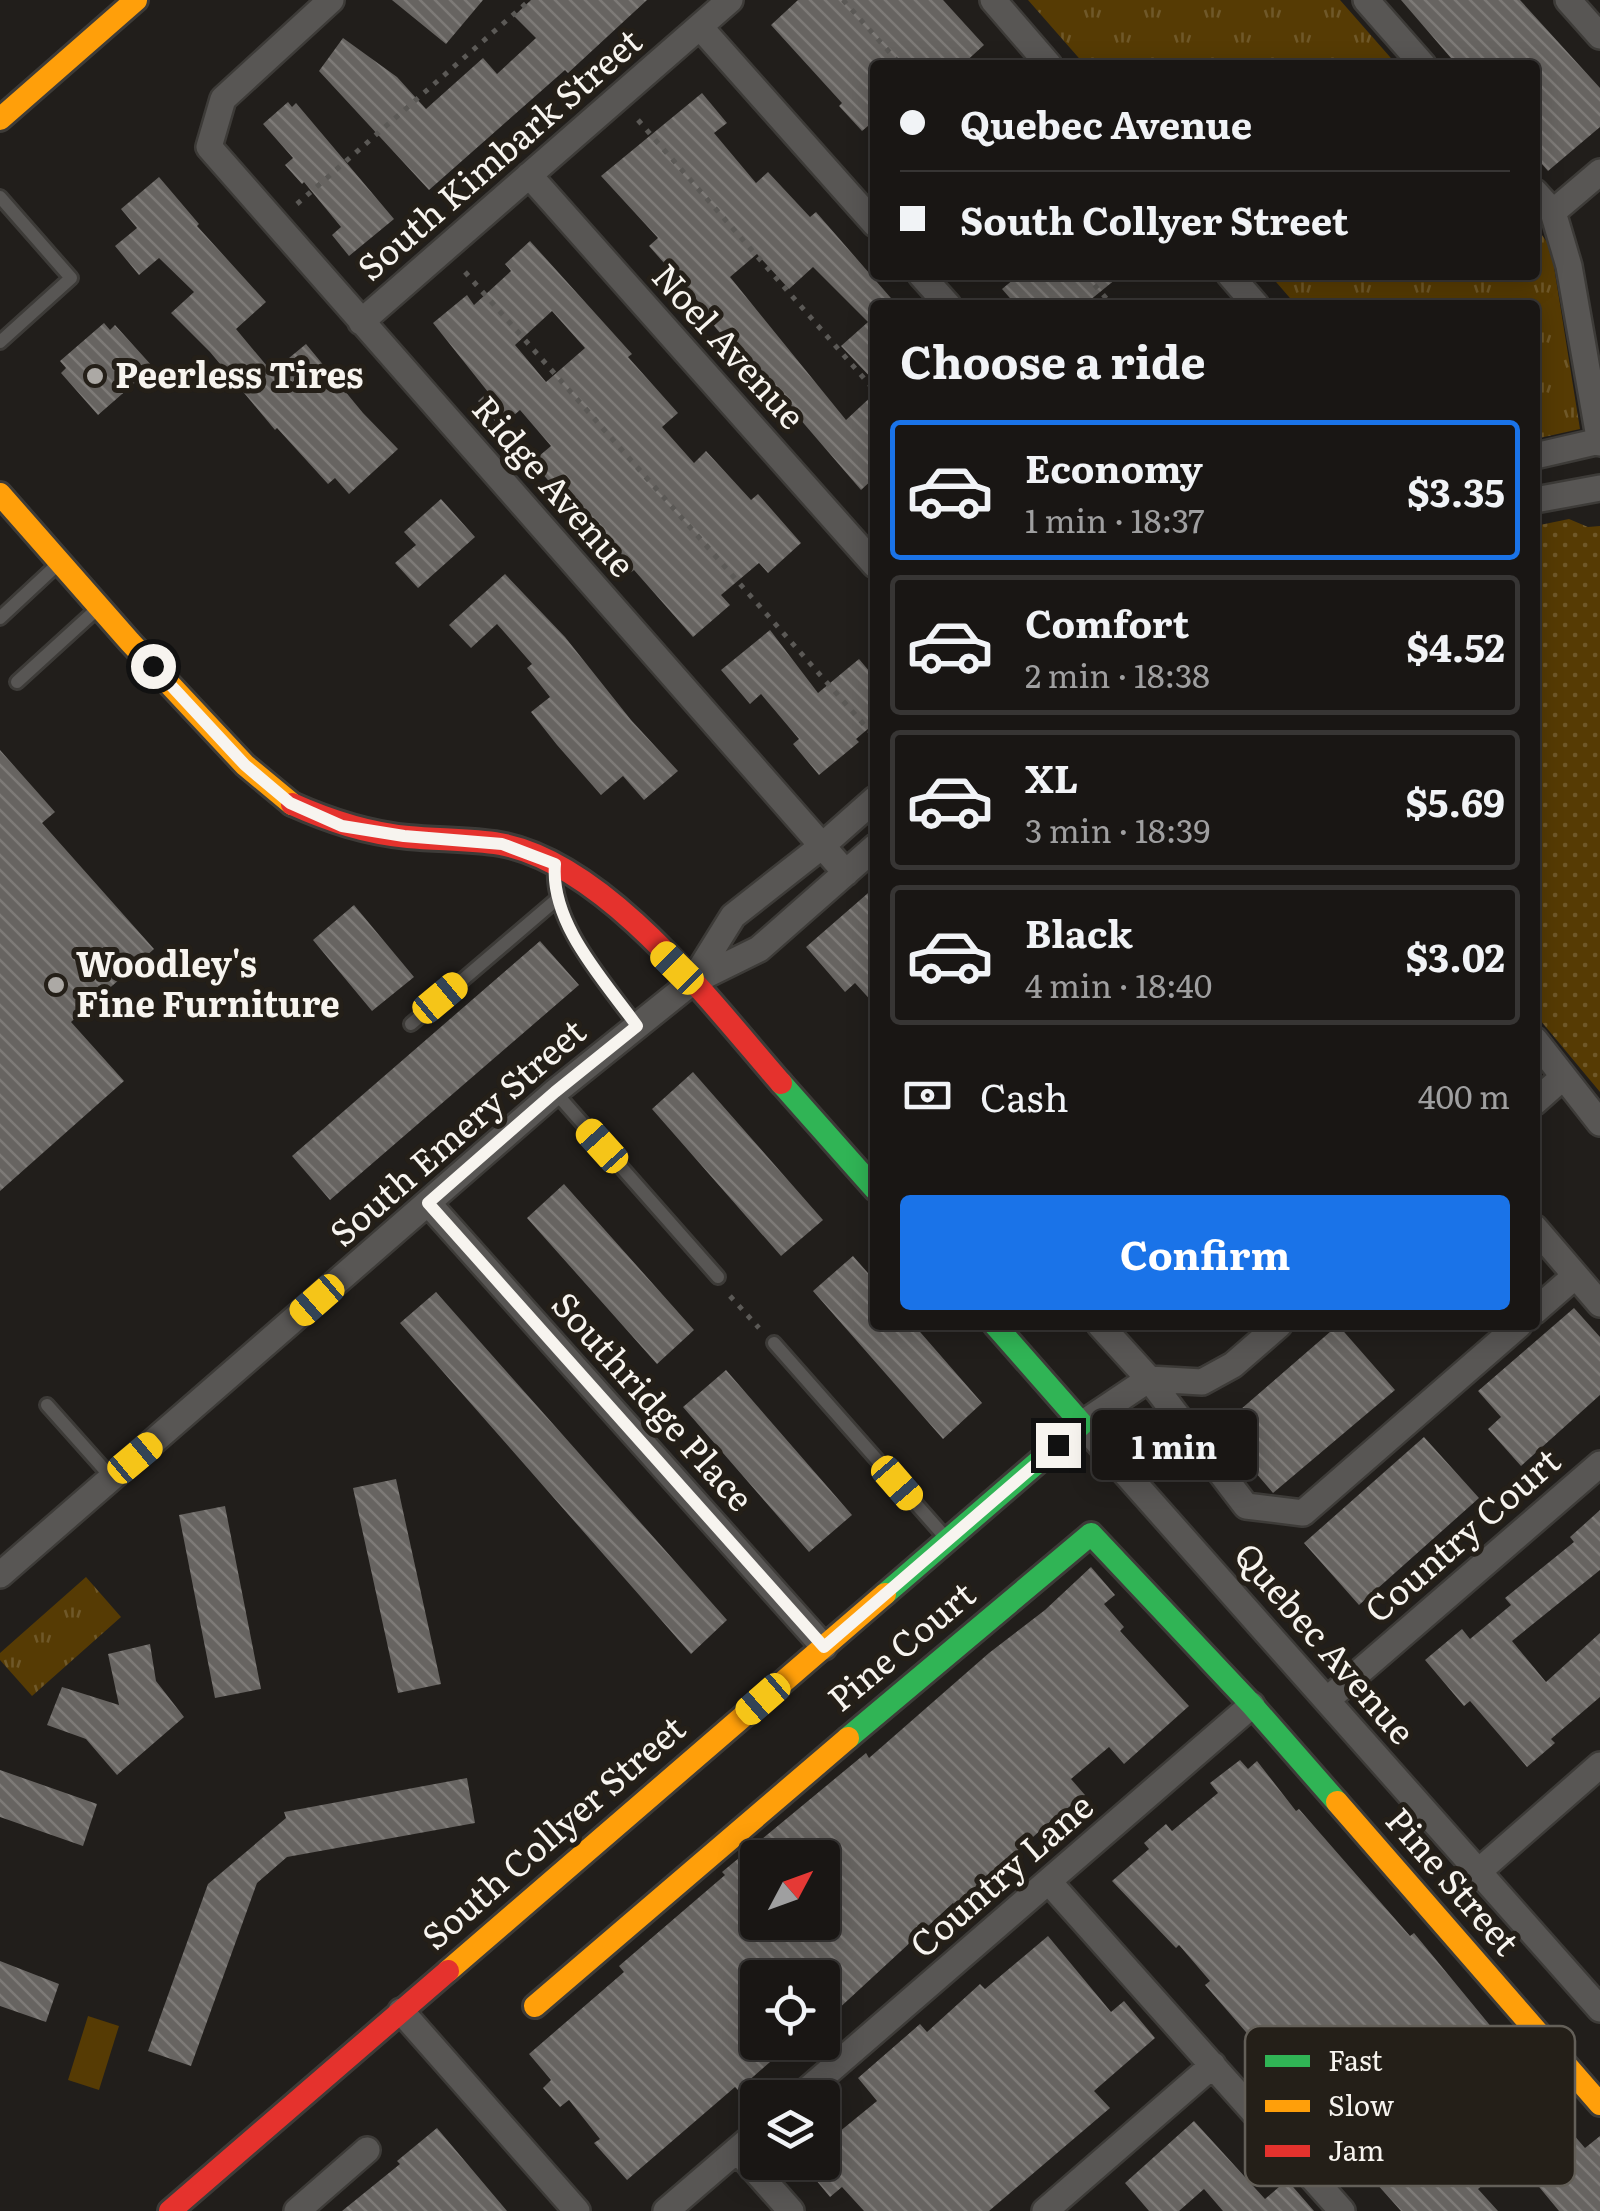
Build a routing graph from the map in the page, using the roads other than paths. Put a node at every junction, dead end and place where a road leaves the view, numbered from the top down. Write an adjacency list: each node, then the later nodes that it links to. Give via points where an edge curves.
1 (136, 0): 11 (street)
2 (331, 0): 22 (street, Ridge Avenue, via 224,99 208,147)
3 (730, 0): 7 (street, South Kimbark Street)
4 (994, 0): 9 (street)
5 (1366, 0): 10 (street)
6 (1568, 0): 8 (street)
7 (700, 27): 13 (street, South Kimbark Street); 17 (street)
8 (1600, 36)
9 (1046, 60)
10 (1419, 60)
11 (0, 119)
12 (1600, 172): 16 (street)
13 (529, 175): 22 (street, South Kimbark Street); 29 (street, Noel Avenue)
14 (0, 198): 23 (lane, via 71,278)
15 (1540, 198): 16 (street)
16 (1553, 212): 24 (street)
17 (870, 218)
18 (926, 280): 20 (street)
19 (1234, 280): 21 (street)
20 (944, 300)
21 (1252, 300)
22 (361, 322): 35 (street, Ridge Avenue)
23 (0, 342)
24 (1600, 442): 25 (street)
25 (1540, 455)
26 (1600, 488): 28 (street)
27 (0, 494): 30 (street)
28 (1540, 499)
29 (870, 558)
30 (60, 562): 31 (street); 32 (lane)
31 (100, 607): 33 (lane); 37 (street, via 245,765 290,803 342,826 502,844)
32 (0, 618)
33 (17, 682)
34 (870, 804): 35 (street, South Emery Street)
35 (822, 846): 38 (street, Ridge Avenue); 40 (street, South Emery Street, via 733,916)
36 (870, 851): 38 (street, South Emery Street)
37 (555, 864): 39 (lane); 40 (street, via 606,895)
38 (846, 872): 40 (street, South Emery Street, via 759,949)
39 (556, 900): 41 (lane); 42 (lane)
40 (692, 982): 42 (street, South Emery Street); 48 (street)
41 (411, 1024)
42 (637, 1026): 45 (street, South Emery Street)
43 (1540, 1047): 44 (street)
44 (1562, 1078): 46 (street); 47 (street)
45 (555, 1092): 49 (street, South Emery Street); 52 (lane)
46 (1540, 1098)
47 (1600, 1124)
48 (870, 1183)
49 (428, 1203): 64 (street, South Emery Street); 67 (street, Southridge Place)
50 (1540, 1234): 51 (street)
51 (1575, 1276): 53 (street); 54 (street)
52 (721, 1283)
53 (1600, 1304)
54 (1540, 1307)
55 (999, 1330): 62 (street, Quebec Avenue)
56 (1105, 1330): 60 (street)
57 (1273, 1330): 60 (street, via 1202,1382)
58 (1513, 1330): 60 (street, via 1303,1512 1246,1506)
59 (770, 1339): 65 (lane)
60 (1150, 1379): 62 (street, South Collyer Street)
61 (47, 1404): 64 (lane)
62 (1082, 1424): 65 (street, South Collyer Street); 68 (street, Quebec Avenue)
63 (1600, 1464): 68 (street, Country Court)
64 (112, 1478): 66 (street, South Emery Street)
65 (947, 1540): 67 (street, South Collyer Street)
66 (0, 1575)
67 (824, 1647): 75 (street, South Collyer Street)
68 (1327, 1700): 71 (street, Quebec Avenue)
69 (1252, 1705): 72 (street, Country Lane); 73 (street, Pine Court, via 1091,1534); 76 (street, Pine Street)
70 (1600, 1766): 71 (street)
71 (1478, 1872): 74 (street, Quebec Avenue)
72 (1049, 1882): 77 (street); 79 (street, Country Lane)
73 (535, 2006)
74 (1600, 2010)
75 (401, 2011): 86 (street, South Collyer Street); 88 (street)
76 (1532, 2026)
77 (1213, 2065): 80 (street); 91 (street)
78 (1575, 2075): 81 (street, Pine Street)
79 (819, 2080)
80 (1245, 2101)
81 (1600, 2104)
82 (740, 2147): 84 (street)
83 (367, 2150): 87 (street)
84 (737, 2150): 89 (street); 90 (street)
85 (1320, 2186): 92 (street)
86 (170, 2211)
87 (296, 2211)
88 (577, 2211)
89 (666, 2211)
90 (791, 2211)
91 (1045, 2211)
92 (1342, 2211)

